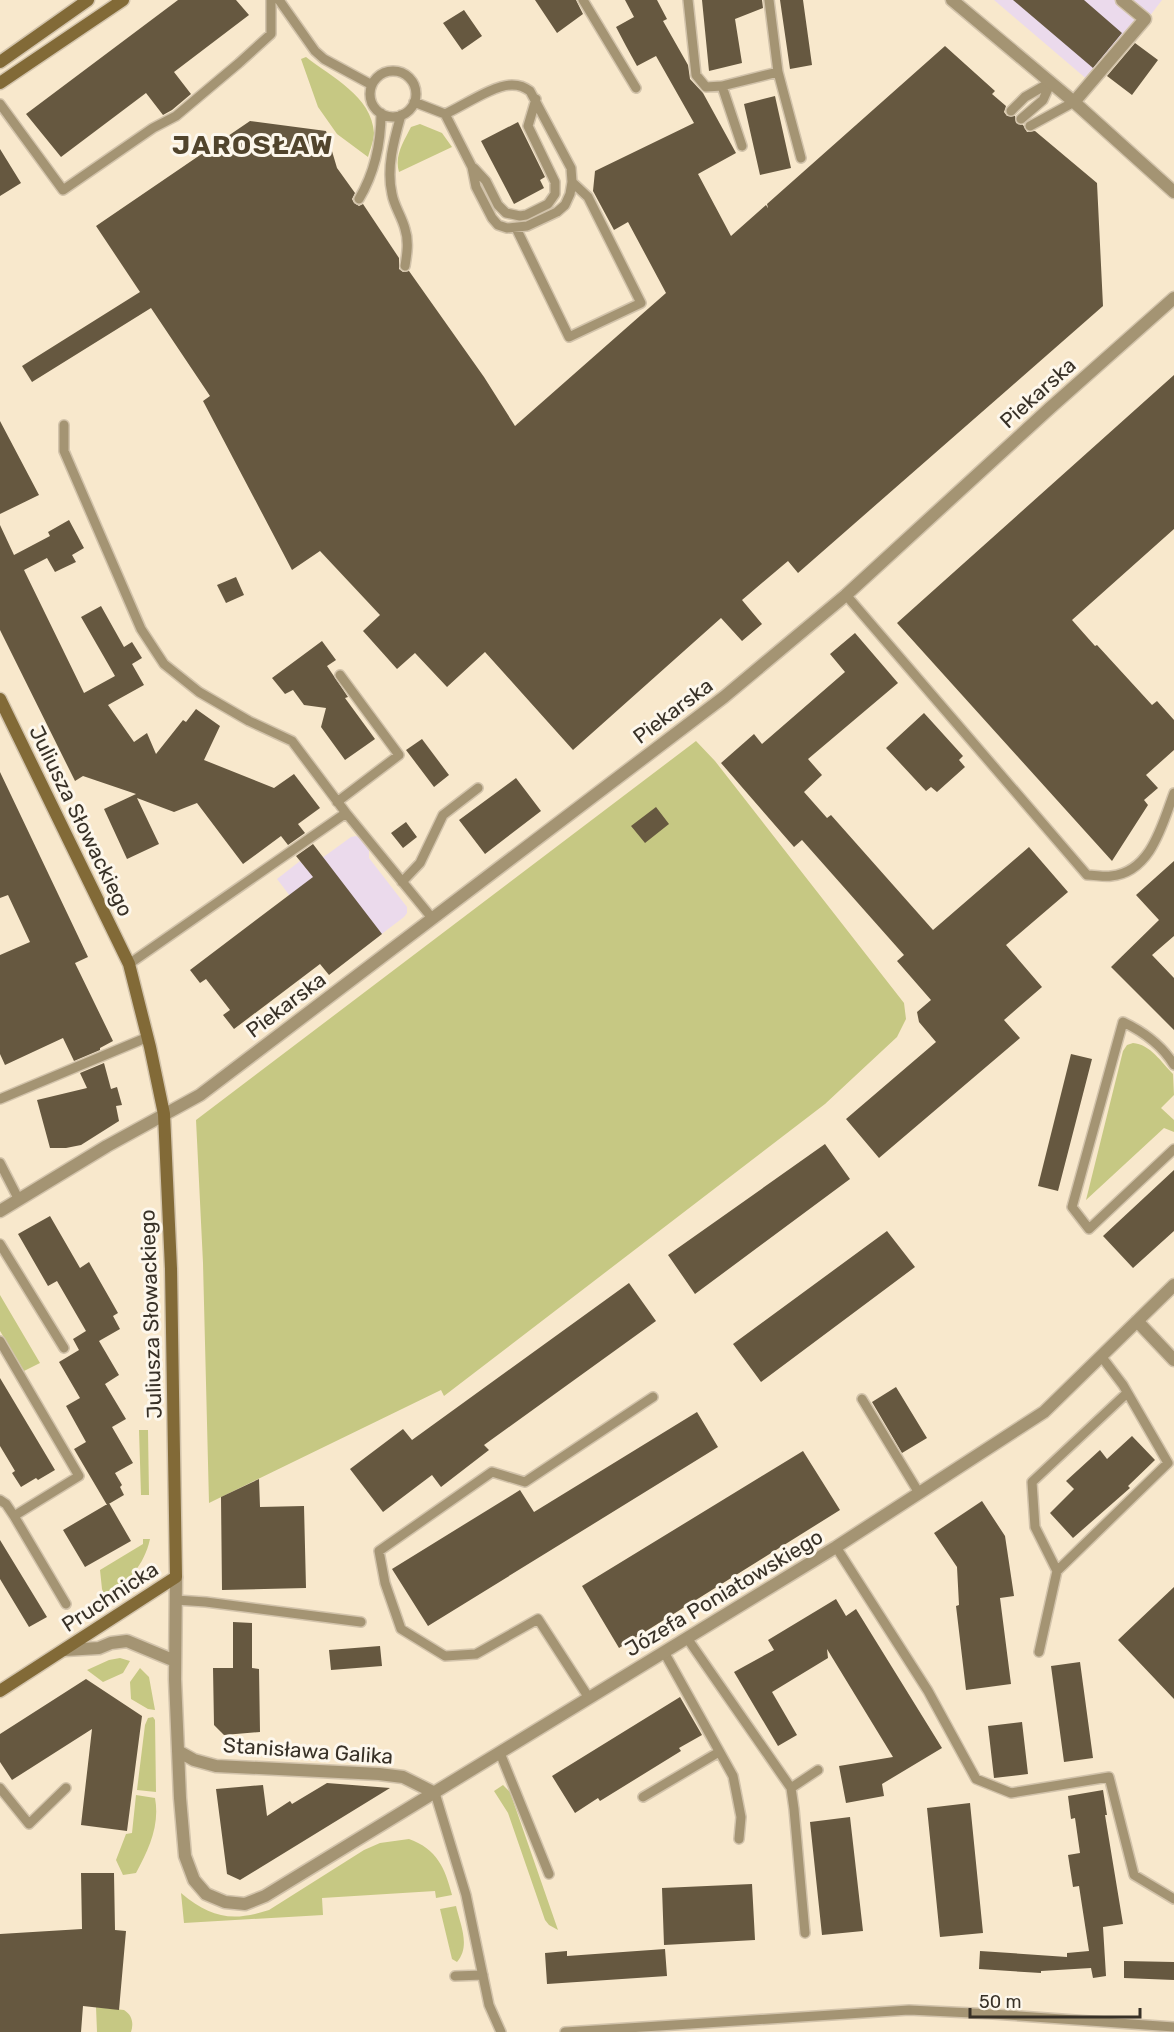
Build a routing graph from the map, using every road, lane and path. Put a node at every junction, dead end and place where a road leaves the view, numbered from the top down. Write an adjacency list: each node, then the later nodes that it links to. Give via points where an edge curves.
1 (123, 0): 13 (main road)
2 (271, 0): 20 (lane, via 271,33 239,63 176,116 63,190)
3 (279, 0): 14 (lane, via 315,51)
4 (583, 0): 16 (lane)
5 (688, 0): 15 (lane, via 696,75 706,87)
6 (769, 0): 11 (lane)
7 (952, 0): 12 (street)
8 (1122, 0): 19 (street, via 1145,19)
9 (81, 2): 10 (main road)
10 (0, 62)
11 (778, 72): 15 (lane); 28 (lane)
12 (1051, 82): 19 (street); 21 (lane, via 1025,97); 25 (lane, via 1043,100)
13 (0, 83)
14 (372, 85): 18 (lane, via 381,74 401,73 412,82); 22 (lane, via 370,98)
15 (722, 87): 27 (lane)
16 (636, 88)
17 (536, 99): 23 (lane, via 522,86 512,85); 29 (lane, via 528,126 555,182 552,200 526,215 506,213); 30 (lane, via 571,168)
18 (414, 102): 23 (lane); 24 (lane)
19 (1074, 102): 26 (lane); 31 (street)
20 (0, 104)
21 (1011, 111)
22 (381, 113): 24 (lane); 32 (lane, via 378,153)
23 (445, 114): 29 (lane)
24 (401, 115): 34 (lane, via 390,161 390,180 396,209 406,230)
25 (1021, 119)
26 (1030, 126)
27 (742, 146)
28 (801, 158)
29 (472, 167): 33 (lane, via 476,187 492,218 498,225)
30 (572, 182): 33 (lane, via 565,205 557,212); 33 (lane, via 588,197 641,303 569,337)
31 (1174, 192)
32 (359, 199)
33 (516, 228)
34 (405, 266)
35 (1174, 298): 37 (street, Piekarska)
36 (64, 424): 42 (lane, via 64,451 141,629 164,664 200,692 292,741)
37 (846, 595): 41 (lane, via 1087,875 1112,876 1140,865 1158,837); 45 (street, Piekarska, via 724,697)
38 (340, 675): 42 (lane, via 399,755)
39 (0, 699): 46 (main road, Juliusza Słowackiego)
40 (478, 788): 44 (lane, via 443,814 420,863)
41 (1174, 794)
42 (337, 802): 43 (lane)
43 (346, 813): 44 (lane); 46 (lane)
44 (402, 882): 45 (lane)
45 (432, 918): 50 (street, Piekarska, via 200,1095)
46 (129, 964): 47 (main road, Juliusza Słowackiego)
47 (148, 1037): 49 (lane); 50 (main road, Juliusza Słowackiego)
48 (1174, 1065): 51 (lane, via 1168,1054 1142,1031 1123,1022 1072,1207 1089,1229)
49 (0, 1100)
50 (164, 1114): 53 (street, Piekarska); 72 (main road, Juliusza Słowackiego)
51 (1174, 1149)
52 (0, 1163): 53 (lane)
53 (20, 1200): 54 (street, Piekarska)
54 (0, 1211)
55 (0, 1244): 59 (lane)
56 (1174, 1284): 57 (street, Józefa Poniatowskiego)
57 (1137, 1321): 60 (street, Józefa Poniatowskiego); 61 (street)
58 (0, 1341): 69 (lane, via 79,1476)
59 (64, 1348)
60 (1101, 1356): 62 (lane); 67 (street, Józefa Poniatowskiego, via 1044,1412)
61 (1174, 1360)
62 (1127, 1393): 65 (lane); 71 (lane, via 1032,1482 1035,1527)
63 (653, 1397): 82 (lane, via 525,1482 492,1472 379,1551 401,1629 445,1656 476,1654 538,1619)
64 (862, 1399): 67 (lane)
65 (1168, 1463): 66 (lane); 71 (lane)
66 (1174, 1472)
67 (919, 1493): 70 (street, Józefa Poniatowskiego)
68 (0, 1500): 69 (lane)
69 (14, 1516): 74 (lane)
70 (836, 1547): 76 (street, Józefa Poniatowskiego); 95 (lane, via 927,1691 976,1779 1011,1793 1109,1777 1134,1875)
71 (1057, 1571): 79 (lane)
72 (176, 1577): 73 (street, Juliusza Słowackiego); 77 (main road, Pruchnicka)
73 (176, 1600): 75 (lane); 80 (street, Juliusza Słowackiego)
74 (66, 1604)
75 (361, 1622)
76 (687, 1638): 78 (street, Józefa Poniatowskiego); 89 (lane)
77 (65, 1650): 80 (street, Pruchnicka, via 127,1641); 81 (main road, Pruchnicka)
78 (664, 1652): 82 (street, Józefa Poniatowskiego); 84 (lane)
79 (1039, 1652)
80 (175, 1662): 83 (street, Juliusza Słowackiego)
81 (0, 1691)
82 (589, 1698): 85 (street, Józefa Poniatowskiego)
83 (178, 1750): 90 (street, Stanisława Galika, via 194,1760 216,1766 403,1777); 94 (street, Juliusza Słowackiego, via 185,1856 194,1880 206,1894 225,1902 245,1904)
84 (720, 1752): 91 (lane); 92 (lane, via 733,1776 741,1817)
85 (500, 1753): 90 (street, Józefa Poniatowskiego); 93 (lane)
86 (818, 1770): 89 (lane)
87 (0, 1788): 88 (lane, via 29,1824)
88 (66, 1788)
89 (791, 1788): 96 (lane)
90 (435, 1793): 94 (street, Józefa Poniatowskiego); 97 (lane, via 466,1895)
91 (643, 1797)
92 (739, 1839)
93 (549, 1874)
94 (265, 1896)
95 (1174, 1899)
96 (805, 1933)
97 (483, 1975): 98 (lane); 100 (lane, via 489,2005)
98 (454, 1976)
99 (1174, 2027): 101 (lane, via 909,2010)
100 (501, 2032)
101 (565, 2032)

